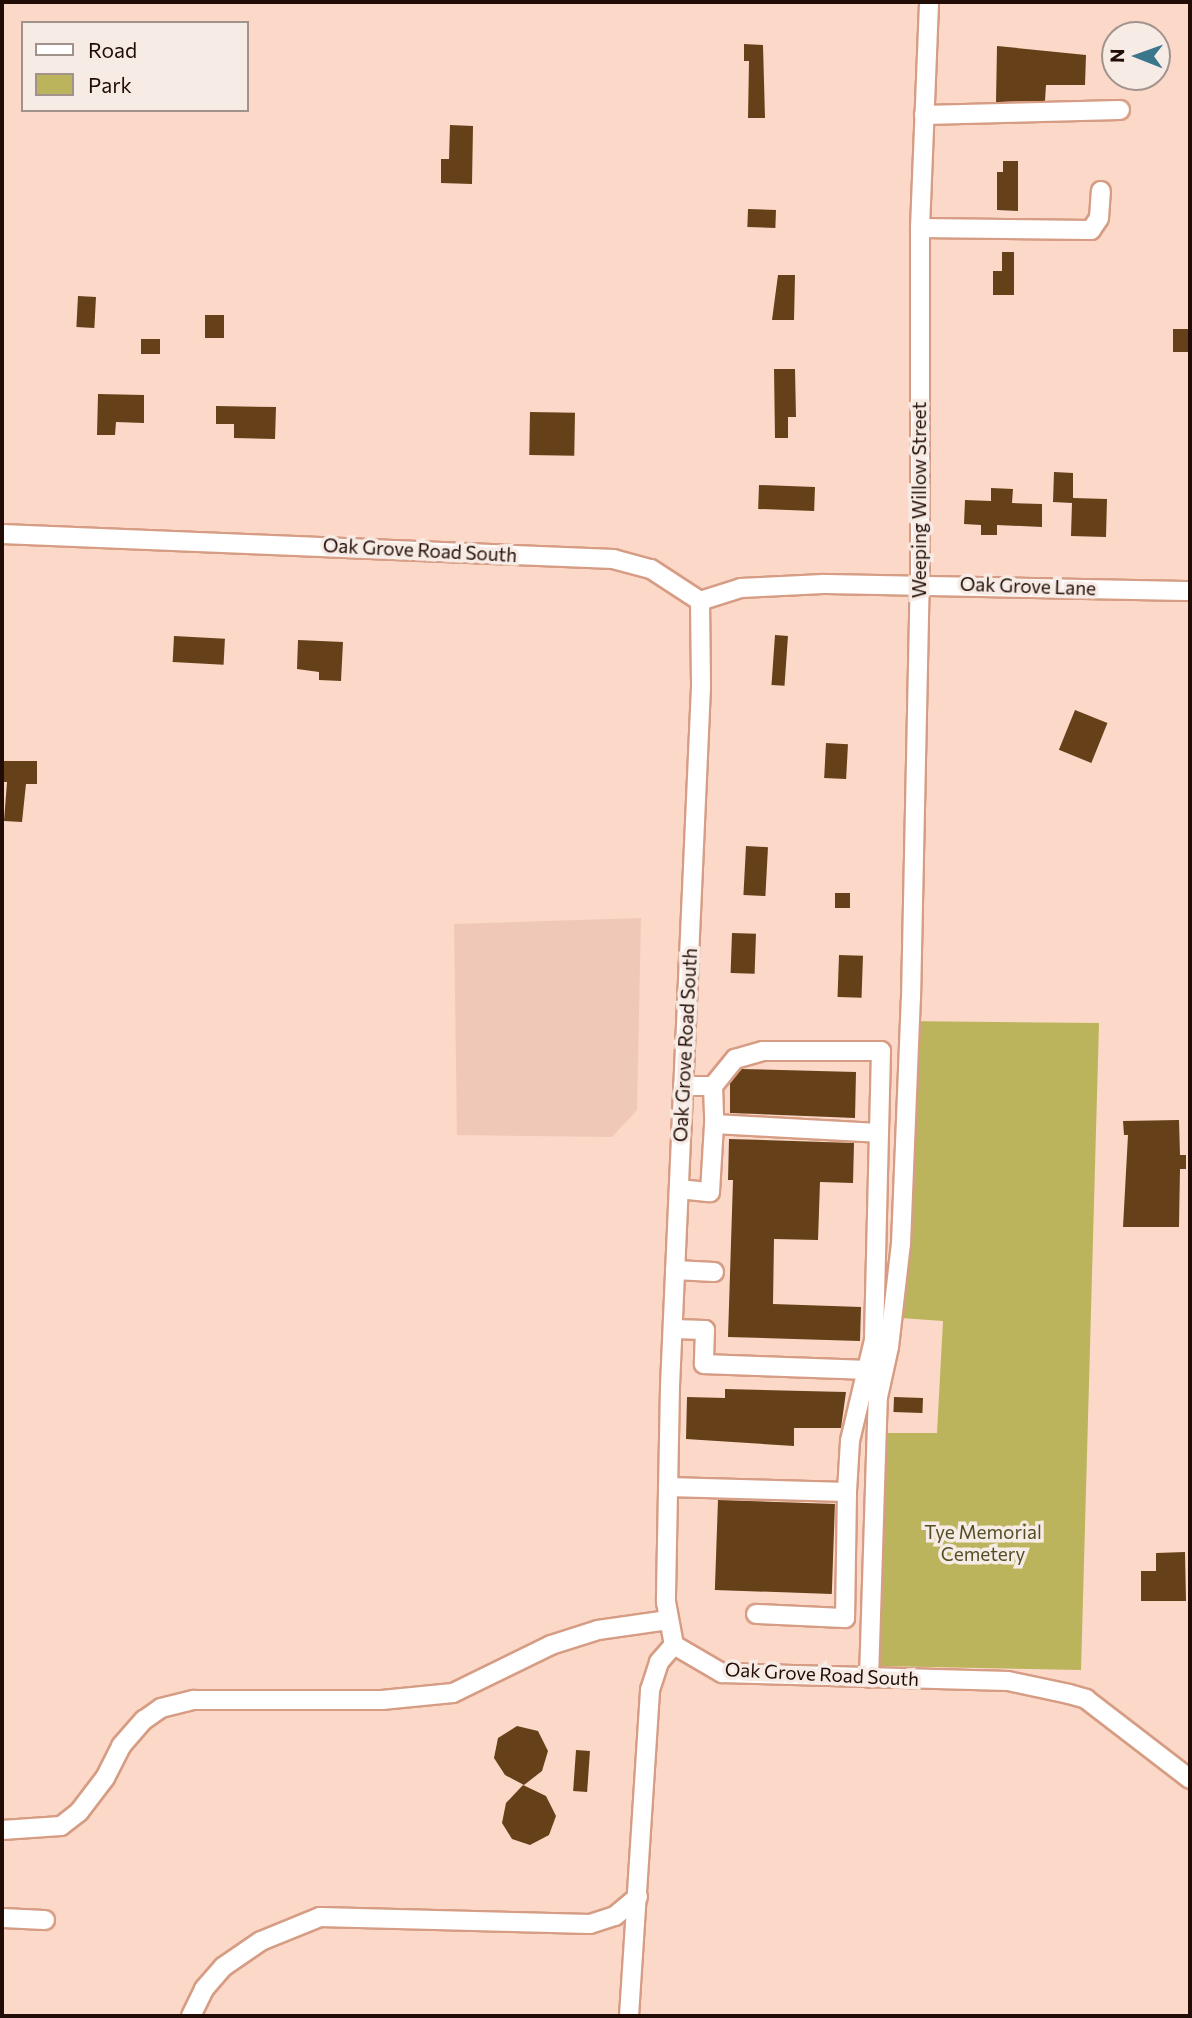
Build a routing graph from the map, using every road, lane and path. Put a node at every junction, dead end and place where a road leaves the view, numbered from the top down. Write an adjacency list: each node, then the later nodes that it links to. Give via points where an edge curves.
1 (929, 2): 3 (street, Weeping Willow Street)
2 (1120, 110): 3 (street)
3 (924, 115): 5 (street, Weeping Willow Street)
4 (1101, 191): 5 (street, via 1099,218 1091,230)
5 (920, 228): 7 (street, Weeping Willow Street)
6 (2, 534): 9 (street, Oak Grove Road South, via 613,559 651,569)
7 (919, 583): 8 (street, Oak Grove Lane); 9 (street, Oak Grove Lane, via 741,588); 24 (street, Weeping Willow Street, via 901,1244 878,1397)
8 (1190, 591)
9 (700, 601): 10 (street, Oak Grove Road South, via 701,687)
10 (683, 1086): 11 (street); 14 (street, Oak Grove Road South)
11 (713, 1086): 12 (street); 13 (street, via 728,1065 754,1052 881,1051)
12 (713, 1124): 13 (street); 14 (street, via 710,1192)
13 (878, 1133): 18 (street, via 880,1239 874,1340)
14 (679, 1189): 15 (street, Oak Grove Road South)
15 (675, 1270): 16 (street); 17 (street, Oak Grove Road South)
16 (714, 1272)
17 (673, 1329): 18 (street, via 705,1330 704,1363); 19 (street, Oak Grove Road South)
18 (867, 1370): 20 (street, via 850,1441)
19 (668, 1487): 20 (street); 22 (street, Oak Grove Road South)
20 (847, 1492): 21 (street, via 845,1618)
21 (756, 1614)
22 (668, 1620): 23 (street, Oak Grove Road South); 26 (street, via 597,1630 551,1645 453,1693 382,1700 194,1700 161,1709 121,1746 105,1778 79,1812 61,1826)
23 (674, 1645): 24 (street, Oak Grove Road South, via 722,1673); 27 (street, via 659,1662 650,1690)
24 (869, 1678): 25 (street, Oak Grove Road South, via 1008,1681 1069,1693 1086,1699)
25 (1190, 1779)
26 (2, 1830)
27 (638, 1897): 30 (street, via 615,1916 590,1924 320,1917 261,1941 223,1966 204,1989); 31 (street)
28 (2, 1918): 29 (street)
29 (45, 1920)
30 (191, 2016)
31 (629, 2016)

